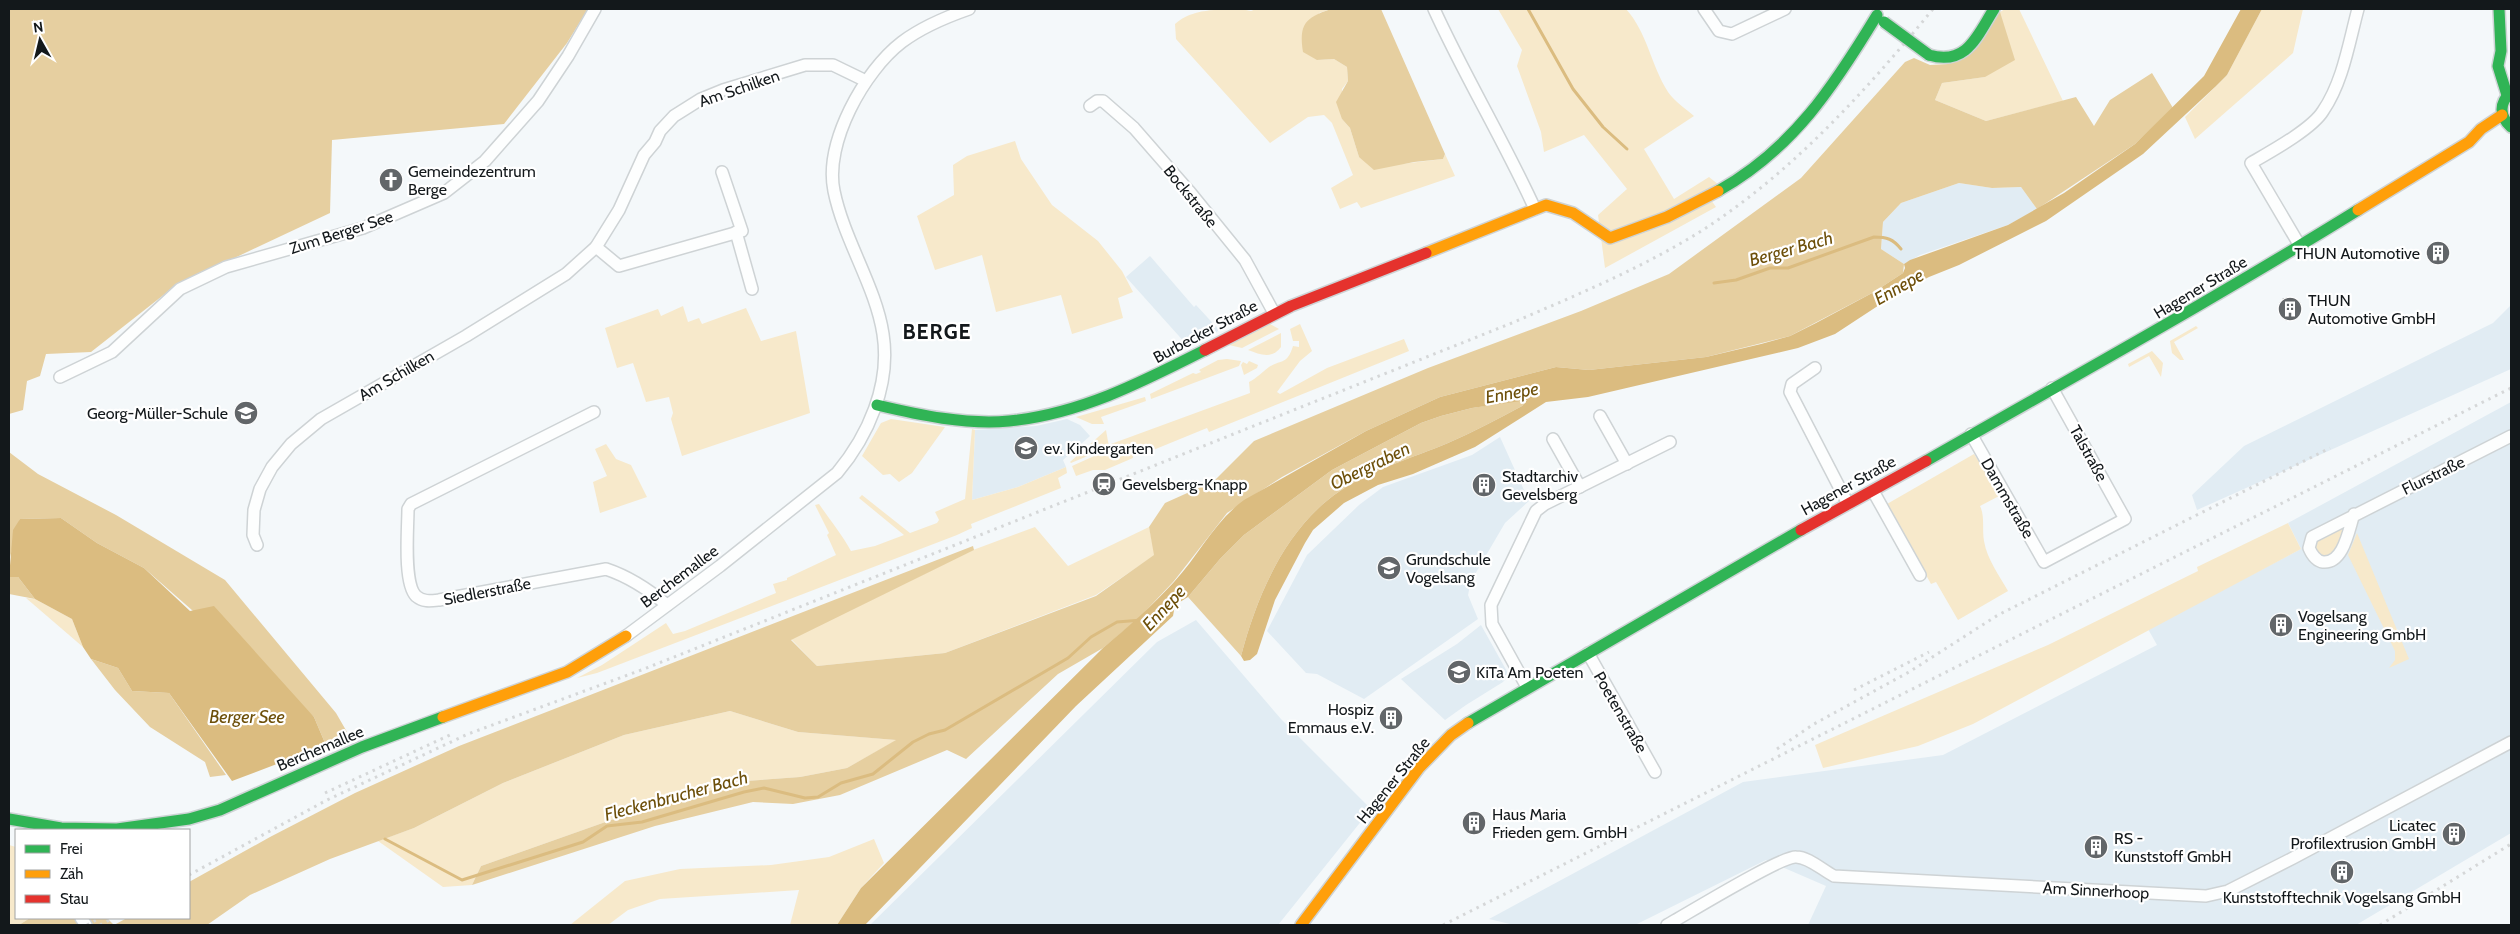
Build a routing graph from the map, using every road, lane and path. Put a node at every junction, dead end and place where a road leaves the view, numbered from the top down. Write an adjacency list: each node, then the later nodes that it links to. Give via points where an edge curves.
1 (595, 9): 26 (street, Zum Berger See, via 538,101 485,161 444,192 363,228 226,267 188,285 112,352)
2 (969, 9): 12 (street, Berchemallee, via 918,31 901,43)
3 (1434, 9): 19 (street)
4 (1704, 9): 5 (street, via 1719,31 1732,34)
5 (1785, 9)
6 (1994, 9): 9 (street, bridge, via 1963,52 1942,59 1929,55)
7 (2358, 9): 21 (street, via 2337,84 2323,112 2297,134 2251,163)
8 (2500, 9): 10 (street)
9 (1878, 15): 19 (street, Burbecker Straße, via 1814,111 1769,158 1726,188 1639,230 1610,238 1568,208 1546,205)
10 (2501, 52): 11 (street); 13 (street, via 2499,72)
11 (2511, 74)
12 (866, 81): 22 (street, Am Schilken, via 833,65 805,65 723,90 687,107 660,132 644,155 619,210); 28 (street, Berchemallee, via 839,137 833,176 834,191 883,335 884,359)
13 (2509, 94): 15 (street, via 2503,101)
14 (1090, 106): 24 (street, Bockstraße, via 1103,101 1134,128 1245,260)
15 (2502, 115): 16 (street, Hagener Straße); 17 (street, Hagener Straße)
16 (2510, 126): 17 (street, Hagener Straße)
17 (2469, 142): 21 (street, Hagener Straße)
18 (722, 172): 20 (street, via 742,231)
19 (1535, 209): 24 (street, Burbecker Straße)
20 (736, 232): 22 (street, via 620,266); 23 (street)
21 (2300, 246): 27 (street, Hagener Straße, via 2154,333)
22 (596, 247): 40 (street, Am Schilken, via 559,279 338,409 291,444 272,467 260,489 254,510 253,535)
23 (752, 289)
24 (1274, 313): 28 (street, Burbecker Straße, via 1129,388 1048,415 1008,421 946,419)
25 (1815, 368): 38 (street, via 1792,384 1790,392)
26 (60, 377)
27 (2052, 388): 31 (street, Hagener Straße); 41 (street, Talstraße, via 2125,519)
28 (877, 405): 43 (street, Berchemallee, via 852,456 837,474)
29 (594, 412): 43 (street, Siedlerstraße, via 411,504 408,509 410,588 426,601 438,600 606,569 644,586)
30 (1600, 416): 35 (street)
31 (1972, 434): 37 (street, Hagener Straße); 41 (street, Dammstraße)
32 (2511, 436): 39 (street, Flurstraße)
33 (1553, 439): 36 (street)
34 (1670, 442): 35 (street)
35 (1627, 464): 36 (street)
36 (1580, 486): 45 (street, via 1536,511 1491,605 1492,624)
37 (1873, 491): 38 (street, Hagener Straße); 42 (street)
38 (1848, 504): 44 (street, Hagener Straße)
39 (2354, 514): 39 (street, Flurstraße, via 2312,537 2309,548 2315,558 2324,562 2336,558)
40 (257, 545)
41 (2044, 562)
42 (1920, 575)
43 (667, 605): 49 (street, Berchemallee, via 626,636 566,672 362,747 220,810 189,819 117,829)
44 (1588, 653): 45 (street, Hagener Straße); 47 (street, Poetenstraße)
45 (1527, 687): 50 (street, Hagener Straße, via 1479,714 1432,753)
46 (2511, 742): 51 (street, Am Sinnerhoop, via 2228,891 2206,896 1834,876 1796,857 1774,865)
47 (1655, 772)
48 (9, 819): 49 (street, Berchemallee)
49 (61, 829)
50 (1301, 925)
51 (1667, 925)

